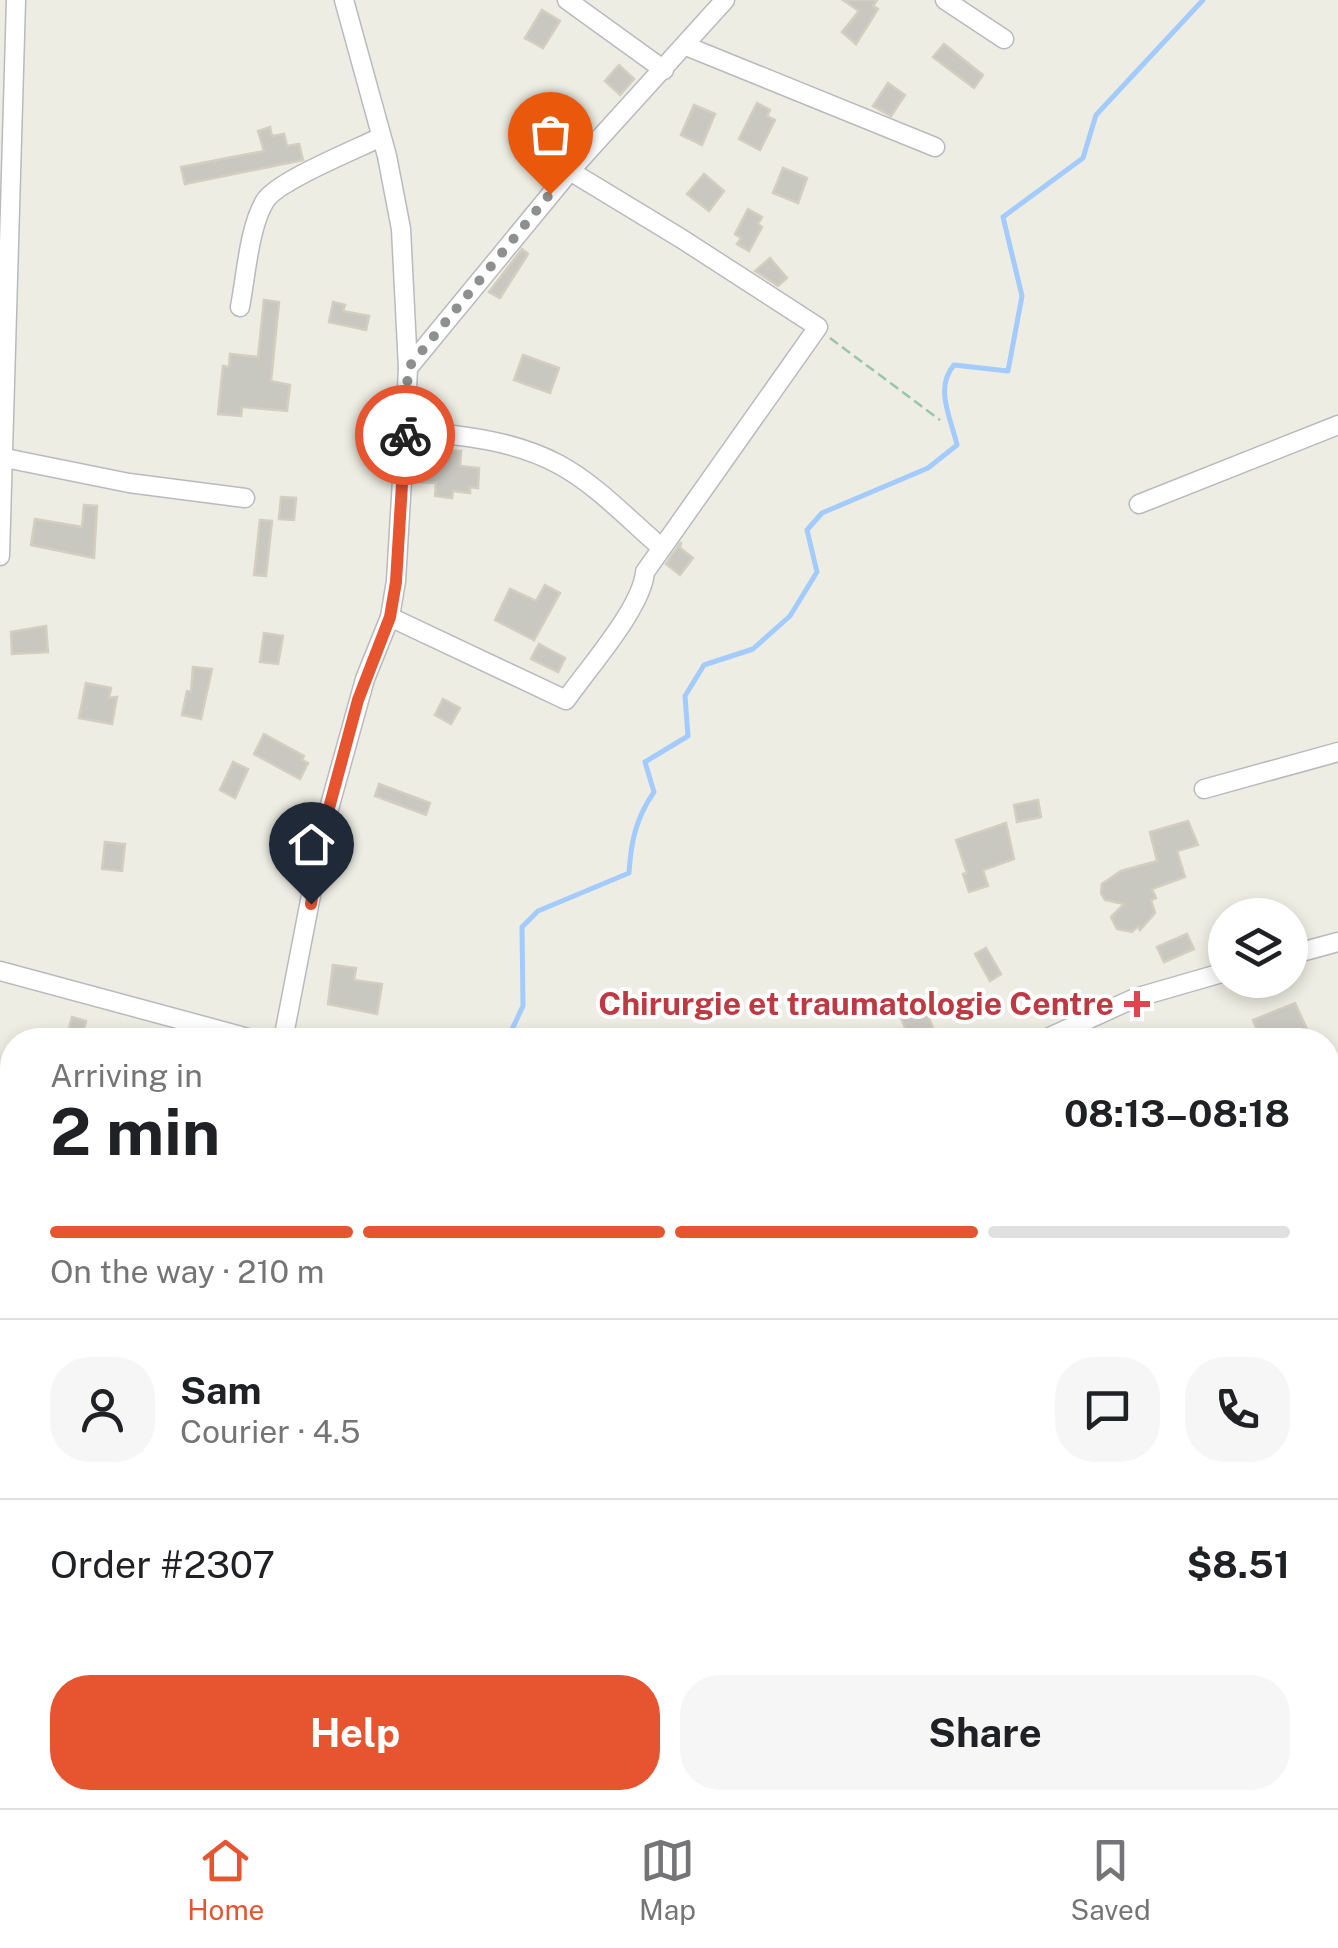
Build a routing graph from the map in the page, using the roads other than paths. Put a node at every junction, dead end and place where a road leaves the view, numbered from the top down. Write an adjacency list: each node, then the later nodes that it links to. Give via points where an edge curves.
1 (16, 0): 16 (street)
2 (344, 0): 9 (street)
3 (567, 0): 8 (street)
4 (724, 0): 7 (street)
5 (945, 0): 6 (street)
6 (1004, 39)
7 (686, 46): 8 (street); 10 (street)
8 (664, 70): 11 (street)
9 (381, 137): 12 (street, via 266,198); 13 (street, via 402,242)
10 (935, 147)
11 (570, 171): 13 (street); 20 (street, via 818,327)
12 (240, 307)
13 (408, 368): 15 (street)
14 (1338, 425): 18 (street)
15 (405, 430): 20 (street, via 510,445 560,465); 22 (street)
16 (5, 458): 17 (street); 19 (street)
17 (245, 498)
18 (1139, 504)
19 (0, 526): 21 (street)
20 (662, 548): 22 (street, via 632,607 566,700)
21 (0, 556)
22 (390, 617): 30 (street, via 365,679 325,823)
23 (1338, 752): 24 (street)
24 (1204, 789)
25 (1338, 942): 26 (street)
26 (1308, 950)
27 (0, 971): 29 (street)
28 (1208, 977): 31 (street, via 1135,998)
29 (211, 1028)
30 (285, 1028)
31 (1069, 1028)

